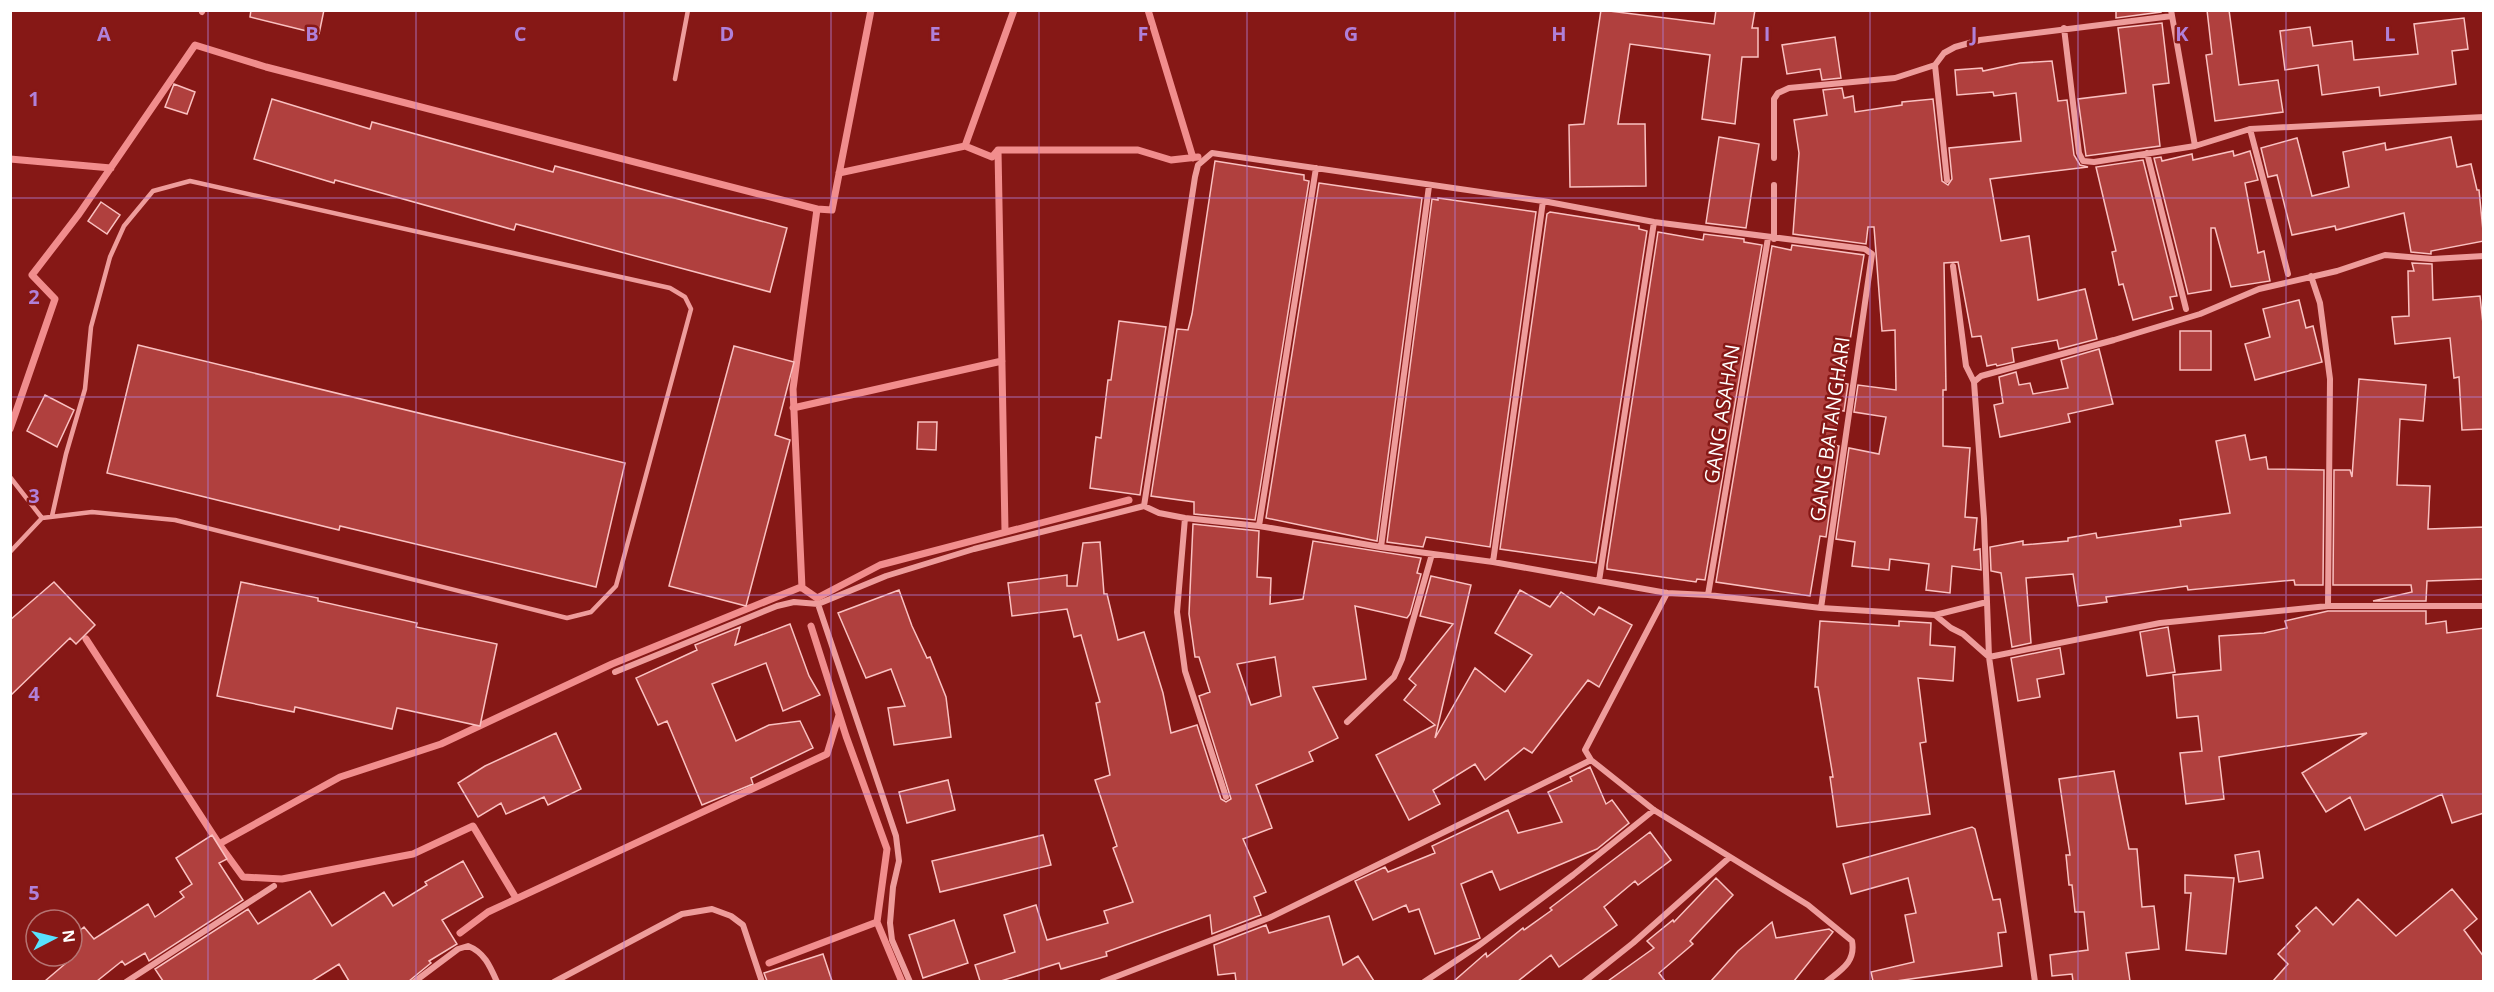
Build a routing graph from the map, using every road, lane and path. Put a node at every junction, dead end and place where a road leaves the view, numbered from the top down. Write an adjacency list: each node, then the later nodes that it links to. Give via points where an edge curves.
1 (688, 10): 5 (lane)
2 (2172, 13): 3 (street); 8 (street)
3 (2064, 28): 4 (street, via 1955,47); 9 (street, via 2083,161)
4 (1935, 65): 10 (street, via 1895,78 1788,88 1778,93 1773,104); 12 (street)
5 (675, 79)
6 (2484, 117): 7 (street)
7 (2250, 129): 8 (street); 20 (street)
8 (2195, 146): 9 (street)
9 (2147, 153): 22 (street)
10 (1774, 158)
11 (1316, 168): 14 (street); 25 (street, via 1212,153 1198,165); 29 (street)
12 (1947, 180)
13 (1774, 185): 17 (street, GANG ASAHAN)
14 (1429, 186): 15 (street); 30 (street)
15 (1542, 201): 16 (street); 33 (street)
16 (1654, 222): 17 (street); 34 (street)
17 (1771, 238): 36 (street, GANG ASAHAN); 41 (street, GANG BATANGHARI, via 1865,249 1872,254)
18 (2484, 256): 21 (street, via 2432,259 2385,255)
19 (1953, 266): 23 (street, via 1966,366)
20 (2288, 274)
21 (2311, 276): 23 (street, via 2259,289 2200,314 1981,376); 39 (street, via 2320,303 2330,379)
22 (2186, 309)
23 (1974, 382): 37 (street)
24 (10, 477): 27 (lane)
25 (1144, 506): 28 (street); 38 (street, via 974,549 886,576)
26 (52, 516): 26 (lane, via 92,512 175,520 567,618 591,612 616,586 691,309 685,297 670,288 190,181 153,190 124,226 110,257 91,327 85,389); 27 (lane)
27 (42, 518): 31 (lane)
28 (1185, 518): 29 (street); 47 (street, via 1178,612 1183,659)
29 (1260, 526): 30 (street)
30 (1381, 547): 32 (street)
31 (10, 552)
32 (1432, 554): 33 (street); 45 (street, via 1394,677)
33 (1493, 562): 34 (street)
34 (1599, 581): 35 (street)
35 (1667, 593): 36 (street); 46 (street, via 1588,740 1585,750)
36 (1708, 595): 41 (street)
37 (1987, 602): 42 (street); 43 (street)
38 (818, 604): 44 (street, via 794,602 777,606); 56 (street, via 896,836 899,861 890,923 892,940)
39 (2328, 606): 40 (street); 43 (street, via 2160,623)
40 (2484, 606)
41 (1821, 608): 42 (street)
42 (1935, 615): 43 (street)
43 (1989, 657): 61 (street)
44 (615, 672)
45 (1347, 722)
46 (1591, 760): 48 (street); 57 (street, via 1269,918)
47 (1226, 797)
48 (1654, 810): 49 (street); 58 (street, via 1497,932)
49 (1730, 857): 59 (street, via 1633,944); 60 (street, via 1808,905 1852,941 1854,952 1849,963)
50 (274, 886): 51 (street)
51 (126, 981)
52 (414, 981): 53 (street, via 468,946 478,950)
53 (497, 981)
54 (554, 981): 55 (street, via 682,914 712,909 743,924)
55 (762, 981)
56 (910, 981)
57 (1102, 981)
58 (1424, 981)
59 (1584, 981)
60 (1826, 981)
61 (2035, 981)

